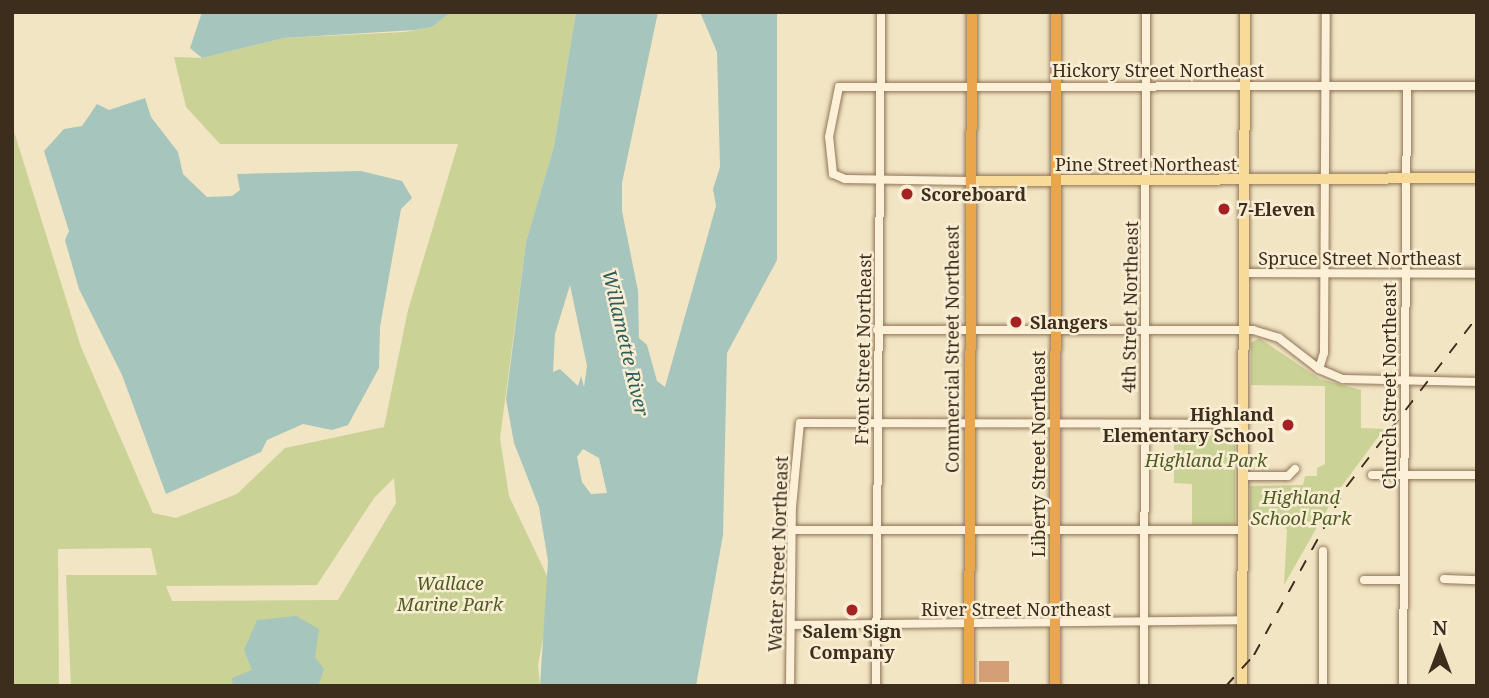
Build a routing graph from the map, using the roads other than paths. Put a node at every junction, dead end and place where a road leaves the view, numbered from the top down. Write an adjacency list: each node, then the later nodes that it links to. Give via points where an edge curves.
1 (881, 12): 9 (street, Front Street Northeast)
2 (972, 12): 14 (highway, Commercial Street Northeast)
3 (1056, 12): 7 (highway, Liberty Street Northeast)
4 (1146, 12): 8 (street, 4th Street Northeast)
5 (1245, 12): 10 (main road)
6 (1325, 12): 11 (street)
7 (1057, 85): 8 (street, Hickory Street Northeast); 14 (street, Hickory Street Northeast); 18 (highway, Liberty Street Northeast)
8 (1145, 85): 10 (street, Hickory Street Northeast); 19 (street, 4th Street Northeast)
9 (880, 86): 14 (street, Hickory Street Northeast); 15 (street, Hickory Street Northeast, via 839,87 829,137); 17 (street, Front Street Northeast)
10 (1244, 86): 11 (street, Hickory Street Northeast); 16 (main road)
11 (1326, 86): 12 (street, Hickory Street Northeast); 20 (street)
12 (1407, 86): 13 (street, Hickory Street Northeast); 21 (street, Church Street Northeast)
13 (1477, 86)
14 (970, 87): 22 (highway, Commercial Street Northeast)
15 (829, 169): 17 (street, Pine Street Northeast, via 845,179)
16 (1244, 179): 19 (main road, Pine Street Northeast); 20 (main road, Pine Street Northeast); 24 (main road)
17 (880, 180): 22 (street, Pine Street Northeast); 28 (street, Front Street Northeast)
18 (1056, 180): 19 (main road, Pine Street Northeast); 22 (main road, Pine Street Northeast); 30 (highway, Liberty Street Northeast)
19 (1145, 180): 31 (street, 4th Street Northeast)
20 (1325, 180): 21 (main road, Pine Street Northeast); 25 (street)
21 (1406, 180): 23 (main road, Pine Street Northeast); 26 (street, Church Street Northeast)
22 (969, 181): 29 (highway, Commercial Street Northeast)
23 (1473, 181)
24 (1243, 274): 25 (street, Spruce Street Northeast); 32 (main road)
25 (1324, 274): 26 (street, Spruce Street Northeast); 33 (street, via 1324,353)
26 (1405, 274): 27 (street, Spruce Street Northeast); 34 (street, Church Street Northeast)
27 (1477, 274)
28 (877, 330): 29 (street); 36 (street, Front Street Northeast)
29 (970, 330): 30 (street); 37 (highway, Commercial Street Northeast)
30 (1056, 330): 31 (street); 38 (highway, Liberty Street Northeast)
31 (1145, 330): 32 (street); 39 (street, 4th Street Northeast)
32 (1242, 330): 33 (street, via 1279,338); 40 (main road)
33 (1319, 369): 34 (street, via 1343,379)
34 (1405, 382): 35 (street); 43 (street, Church Street Northeast)
35 (1477, 382)
36 (877, 424): 37 (street); 46 (street, Water Street Northeast, via 800,423); 47 (street, Front Street Northeast)
37 (970, 424): 38 (street); 48 (highway, Commercial Street Northeast)
38 (1056, 424): 39 (street); 51 (highway, Liberty Street Northeast)
39 (1144, 424): 40 (street); 49 (street, 4th Street Northeast)
40 (1242, 424): 45 (main road)
41 (1295, 469): 45 (street, via 1288,475)
42 (1372, 475): 43 (street)
43 (1405, 475): 44 (street); 55 (street, Church Street Northeast)
44 (1477, 475)
45 (1242, 476): 50 (main road)
46 (791, 530): 47 (street); 58 (street, Water Street Northeast)
47 (877, 530): 48 (street); 62 (street, Front Street Northeast)
48 (970, 530): 51 (street); 59 (highway, Commercial Street Northeast)
49 (1143, 530): 50 (street); 51 (street); 61 (street, 4th Street Northeast)
50 (1242, 530): 57 (main road)
51 (1056, 531): 60 (highway, Liberty Street Northeast)
52 (1323, 551): 69 (street)
53 (1444, 579): 56 (street)
54 (1364, 580): 55 (street)
55 (1403, 580): 70 (street, Church Street Northeast)
56 (1477, 580)
57 (1241, 620): 61 (street, River Street Northeast); 68 (main road)
58 (791, 625): 62 (street, River Street Northeast); 63 (street, Water Street Northeast)
59 (969, 625): 60 (street, River Street Northeast); 62 (street, River Street Northeast); 65 (highway, Commercial Street Northeast)
60 (1055, 625): 61 (street, River Street Northeast); 66 (highway, Liberty Street Northeast)
61 (1144, 625): 67 (street, 4th Street Northeast)
62 (877, 626): 64 (street, Front Street Northeast)
63 (790, 686)
64 (876, 686)
65 (969, 686)
66 (1055, 686)
67 (1144, 686)
68 (1242, 686)
69 (1323, 686)
70 (1403, 686)

